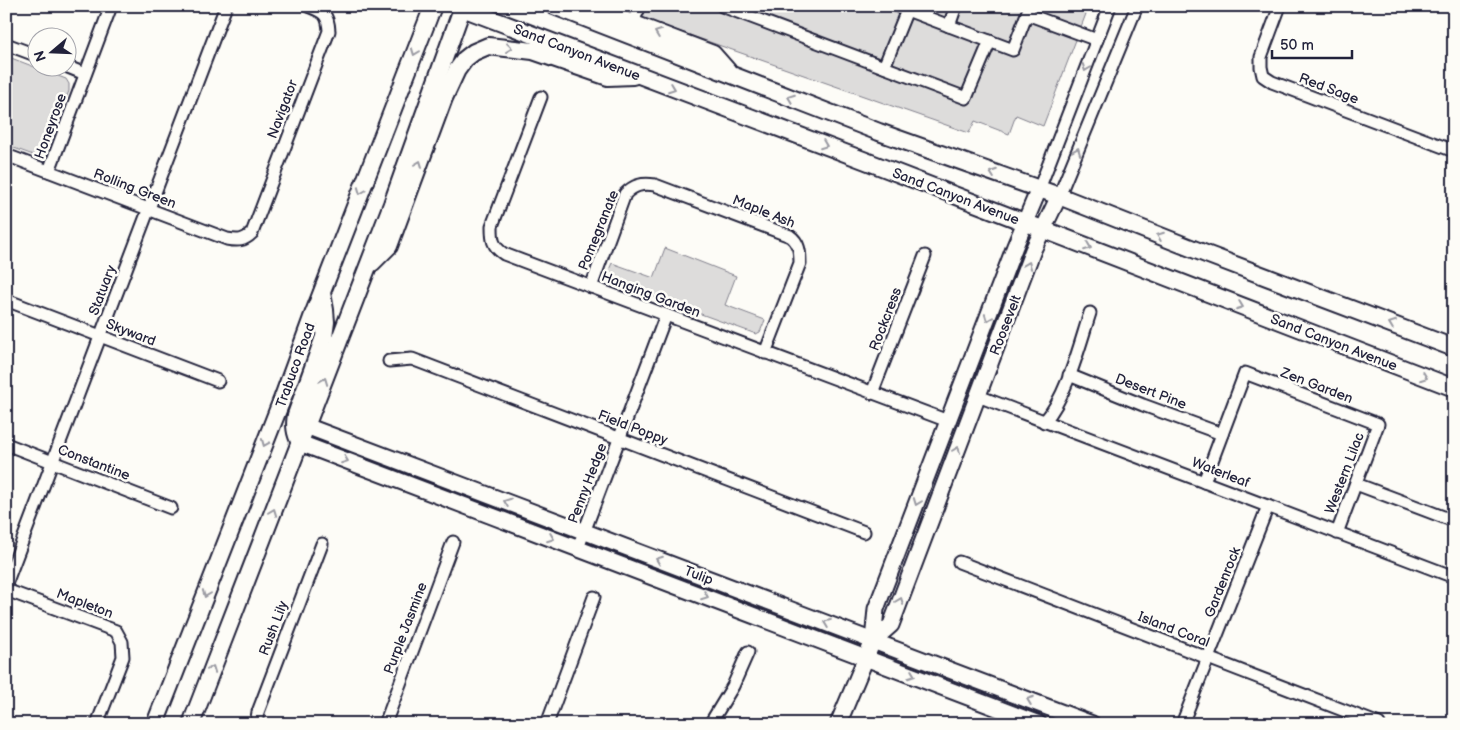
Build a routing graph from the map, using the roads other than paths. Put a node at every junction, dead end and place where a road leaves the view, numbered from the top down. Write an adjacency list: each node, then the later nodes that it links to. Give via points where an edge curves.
1 (111, 6): 25 (street, Honeyrose)
2 (226, 6): 34 (street, Statuary)
3 (308, 6): 37 (street, Navigator, via 323,12 329,31)
4 (433, 6): 41 (main road, Trabuco Road, one-way to 41)
5 (554, 6): 24 (main road)
6 (587, 6): 16 (main road)
7 (640, 6): 16 (street)
8 (956, 6): 17 (street)
9 (1110, 6): 18 (street, Roosevelt)
10 (1137, 6): 33 (street, Roosevelt, one-way to 10)
11 (1280, 6): 28 (street, Red Sage, via 1261,57 1263,76)
12 (461, 7): 26 (main road, Sand Canyon Avenue); 39 (main road)
13 (729, 7): 22 (street)
14 (902, 8): 17 (street); 22 (street)
15 (1028, 10): 18 (street); 19 (street, via 1013,50)
16 (632, 24): 24 (main road, one-way to 16, via 713,54)
17 (949, 26): 19 (street)
18 (1097, 40): 32 (street, Roosevelt, one-way to 32)
19 (990, 41): 22 (street, via 966,98)
20 (6, 44): 21 (street)
21 (28, 52)
22 (884, 67)
23 (78, 71): 25 (street)
24 (729, 73): 32 (main road, one-way to 24, via 879,132)
25 (85, 74): 30 (street, Honeyrose)
26 (641, 76): 35 (main road, Sand Canyon Avenue, one-way to 35); 39 (main road, one-way to 26, via 388,246 444,98 457,70 474,52 488,46 533,51 608,77)
27 (541, 97): 40 (street, Hanging Garden, via 492,226 492,239 497,250 504,254)
28 (1454, 151)
29 (6, 155): 30 (street, Rolling Green)
30 (49, 171): 34 (street, Rolling Green)
31 (635, 186): 40 (street, Pomegranate, via 625,194); 47 (street, Maple Ash, via 644,183 655,185 796,240 800,263)
32 (1039, 189): 33 (main road); 35 (street, Roosevelt)
33 (1058, 196): 36 (street, Roosevelt); 46 (main road, one-way to 33)
34 (149, 209): 37 (street, Rolling Green, via 227,239 246,239); 45 (street, Statuary)
35 (1024, 223): 36 (main road, Sand Canyon Avenue); 54 (street, Roosevelt, one-way to 54)
36 (1043, 230): 51 (main road, Sand Canyon Avenue, one-way to 51); 53 (street, Roosevelt, one-way to 36)
37 (252, 233)
38 (926, 256): 52 (street, Rockcress)
39 (367, 268): 57 (main road, one-way to 39)
40 (591, 287): 44 (street, Hanging Garden)
41 (322, 293): 60 (main road, via 326,316 324,337 294,425); 84 (main road, Trabuco Road, one-way to 84)
42 (6, 300): 45 (street, Skyward)
43 (1090, 313): 49 (street)
44 (666, 315): 47 (street, Hanging Garden); 59 (street, Penny Hedge)
45 (100, 336): 50 (street, Skyward); 62 (street, Statuary)
46 (1454, 348)
47 (765, 352): 52 (street, Hanging Garden)
48 (389, 361): 59 (street, Field Poppy, via 412,360)
49 (1070, 375): 55 (street); 58 (street, Desert Pine)
50 (218, 381)
51 (1454, 388)
52 (872, 393): 54 (street, Hanging Garden)
53 (978, 396): 55 (street, Waterleaf); 79 (street, Roosevelt, one-way to 53, via 891,625)
54 (948, 421): 79 (street, Roosevelt, one-way to 79, via 876,609)
55 (1044, 422): 63 (street, Waterleaf)
56 (1378, 424): 58 (street, Zen Garden, via 1245,373); 64 (street, Western Lilac)
57 (306, 426): 60 (main road); 68 (street, Tulip, one-way to 57)
58 (1222, 434): 63 (street)
59 (620, 438): 68 (street, Penny Hedge); 69 (street, Field Poppy)
60 (300, 443): 73 (street, Tulip, one-way to 73); 85 (main road, one-way to 60)
61 (6, 444): 62 (street, Constantine)
62 (53, 462): 66 (street, Constantine); 76 (street, Statuary)
63 (1204, 482): 65 (street, Waterleaf)
64 (1356, 484): 67 (street); 70 (street, Western Lilac)
65 (1268, 506): 70 (street, Waterleaf); 82 (street, Gardenrock)
66 (171, 508)
67 (1454, 521)
68 (585, 532): 73 (street, Penny Hedge); 79 (street, Tulip, one-way to 68)
69 (864, 532)
70 (1337, 533): 75 (street, Waterleaf)
71 (453, 542): 87 (street, Purple Jasmine)
72 (322, 544): 86 (street, Rush Lily)
73 (578, 548): 81 (street, Tulip, one-way to 81)
74 (959, 562): 82 (street, Island Coral)
75 (1454, 577)
76 (6, 584)
77 (6, 590): 83 (street, Mapleton, via 116,631 122,642 123,657)
78 (594, 597): 88 (street)
79 (873, 640): 81 (street, Roosevelt); 92 (street, Tulip, one-way to 79)
80 (748, 652): 89 (street, via 733,686)
81 (866, 657): 90 (street, Roosevelt); 91 (street, Tulip, one-way to 91)
82 (1208, 658): 93 (street, Gardenrock); 94 (street, Island Coral)
83 (97, 724)
84 (155, 724)
85 (191, 724)
86 (256, 724)
87 (385, 724)
88 (547, 724)
89 (710, 724)
90 (838, 724)
91 (1039, 724)
92 (1092, 724)
93 (1182, 724)
94 (1379, 724)

